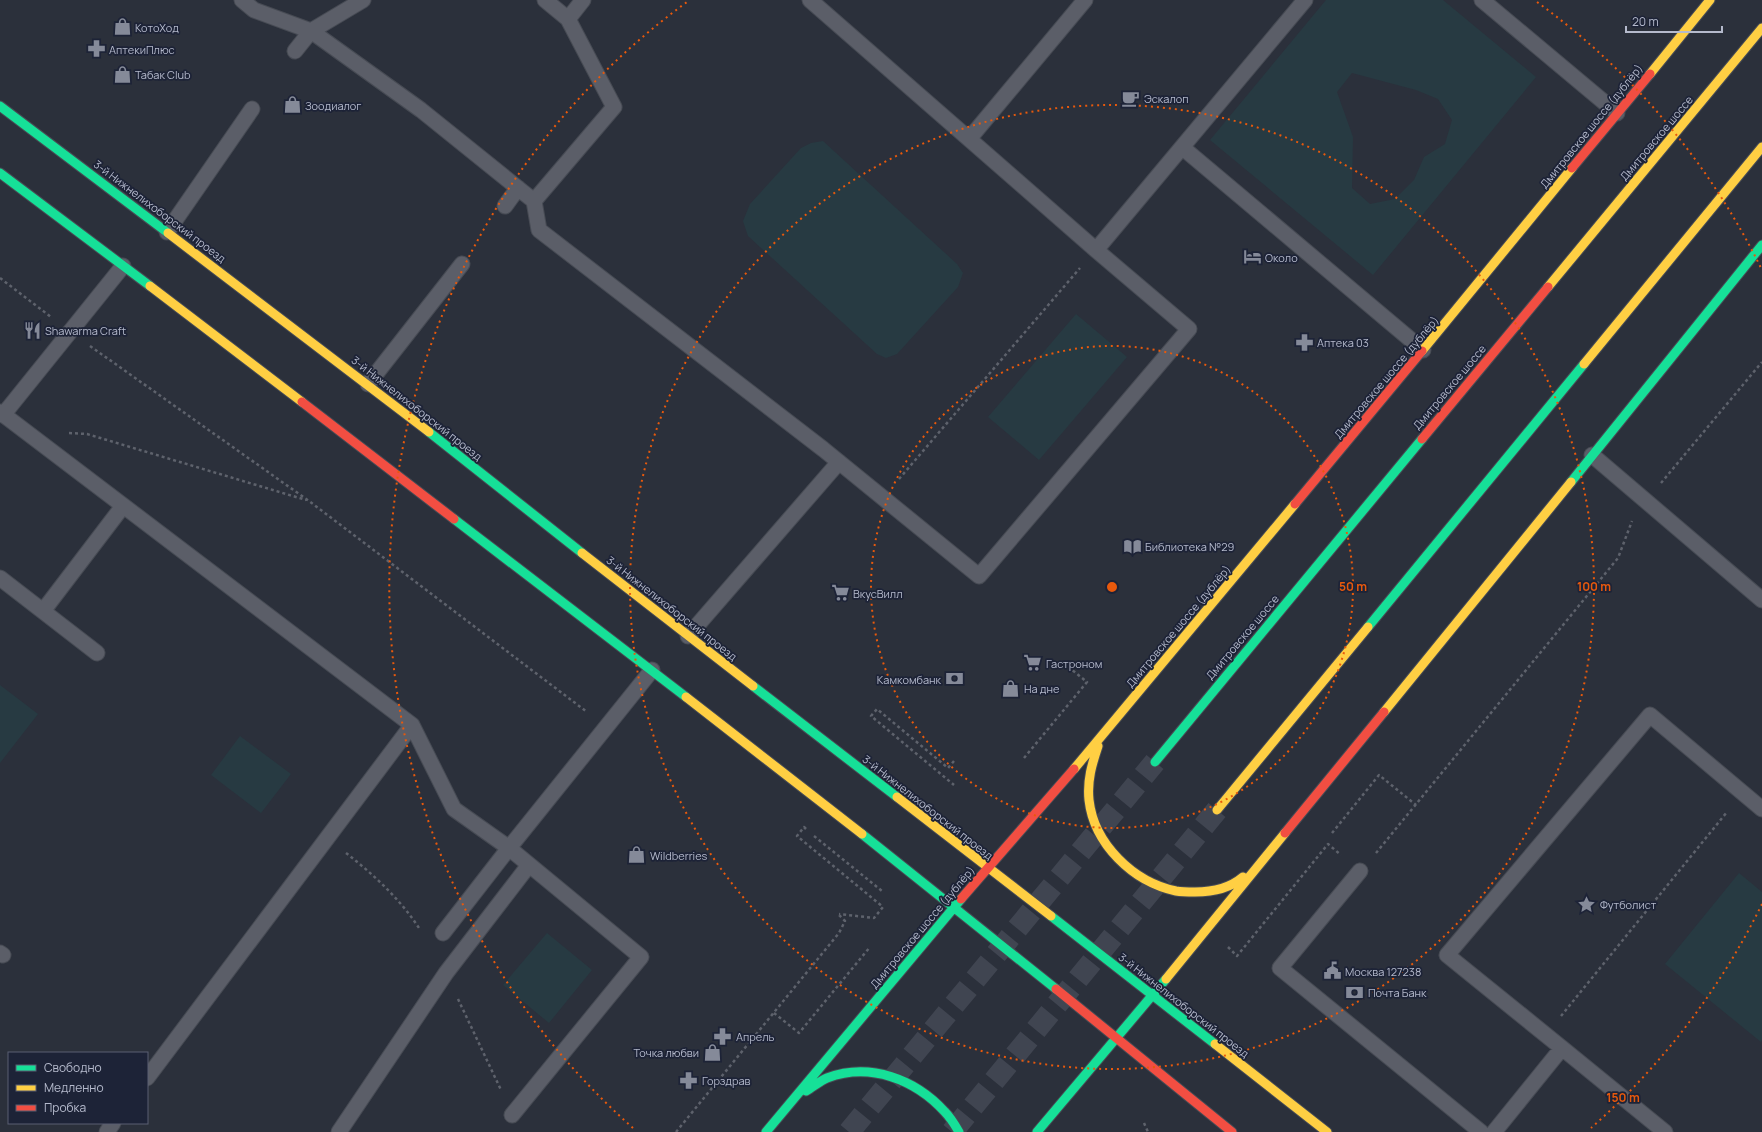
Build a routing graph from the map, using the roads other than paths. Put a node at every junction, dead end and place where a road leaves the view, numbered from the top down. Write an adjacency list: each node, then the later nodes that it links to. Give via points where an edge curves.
1 (242, 0): 12 (lane, via 254,10)
2 (363, 0): 12 (lane)
3 (545, 0): 10 (lane)
4 (583, 0): 10 (lane)
5 (810, 0): 17 (lane)
6 (1084, 0): 17 (lane)
7 (1305, 0): 19 (lane)
8 (1482, 0): 16 (lane)
9 (1710, 0): 16 (main road, Дмитровское шоссе (дублёр))
10 (568, 20): 22 (lane, via 614,107)
11 (1762, 28): 43 (main road, Дмитровское шоссе)
12 (311, 31): 13 (lane); 21 (lane, via 421,110)
13 (295, 51)
14 (0, 106): 24 (main road, 3-й Нижнелихоборский проезд)
15 (252, 109): 24 (lane)
16 (1617, 114): 29 (main road, Дмитровское шоссе (дублёр))
17 (969, 139): 26 (lane)
18 (1762, 147): 45 (main road)
19 (1183, 148): 26 (lane); 29 (lane)
20 (0, 173): 28 (main road)
21 (518, 188): 22 (lane); 23 (lane)
22 (534, 201): 33 (lane, via 540,230)
23 (505, 206)
24 (167, 232): 30 (main road, 3-й Нижнелихоборский проезд)
25 (1762, 245): 32 (main road)
26 (1096, 250): 33 (lane, via 1189,329 979,576)
27 (462, 264): 30 (lane)
28 (123, 266): 31 (lane); 40 (main road)
29 (1423, 350): 42 (main road, Дмитровское шоссе (дублёр))
30 (368, 384): 38 (main road, 3-й Нижнелихоборский проезд)
31 (2, 414): 34 (lane)
32 (1592, 456): 36 (lane); 48 (main road)
33 (839, 462): 38 (lane)
34 (124, 506): 37 (lane); 41 (lane)
35 (0, 578): 37 (lane)
36 (1762, 600)
37 (43, 611): 39 (lane)
38 (688, 636): 49 (main road, 3-й Нижнелихоборский проезд)
39 (98, 653)
40 (652, 670): 46 (lane); 51 (main road)
41 (412, 725): 46 (lane, via 454,808); 56 (lane)
42 (1103, 735): 48 (main road, via 1089,772 1088,791 1091,809 1104,843 1115,858 1129,870 1162,888 1198,893 1234,885); 49 (main road, Дмитровское шоссе (дублёр))
43 (1155, 762)
44 (1762, 809): 55 (lane, via 1650,715 1447,955)
45 (1217, 810)
46 (509, 848): 47 (lane); 52 (lane)
47 (529, 865): 58 (lane, via 641,957); 59 (lane, via 446,973)
48 (1256, 866): 53 (main road)
49 (987, 868): 51 (main road, Дмитровское шоссе (дублёр)); 53 (main road, 3-й Нижнелихоборский проезд)
50 (1360, 871): 65 (lane, via 1280,968)
51 (954, 907): 54 (main road); 57 (main road, Дмитровское шоссе (дублёр))
52 (443, 933)
53 (1153, 995): 54 (main road); 64 (main road, 3-й Нижнелихоборский проезд)
54 (1117, 1038): 62 (main road); 63 (main road)
55 (1562, 1048): 66 (lane); 67 (lane)
56 (148, 1077)
57 (785, 1109): 60 (main road, Дмитровское шоссе (дублёр)); 61 (main road, via 812,1086 829,1078 846,1073 883,1073 906,1081 932,1096)
58 (512, 1115)
59 (339, 1132)
60 (766, 1132)
61 (959, 1132)
62 (1037, 1132)
63 (1232, 1132)
64 (1327, 1132)
65 (1480, 1132)
66 (1494, 1132)
67 (1665, 1132)

